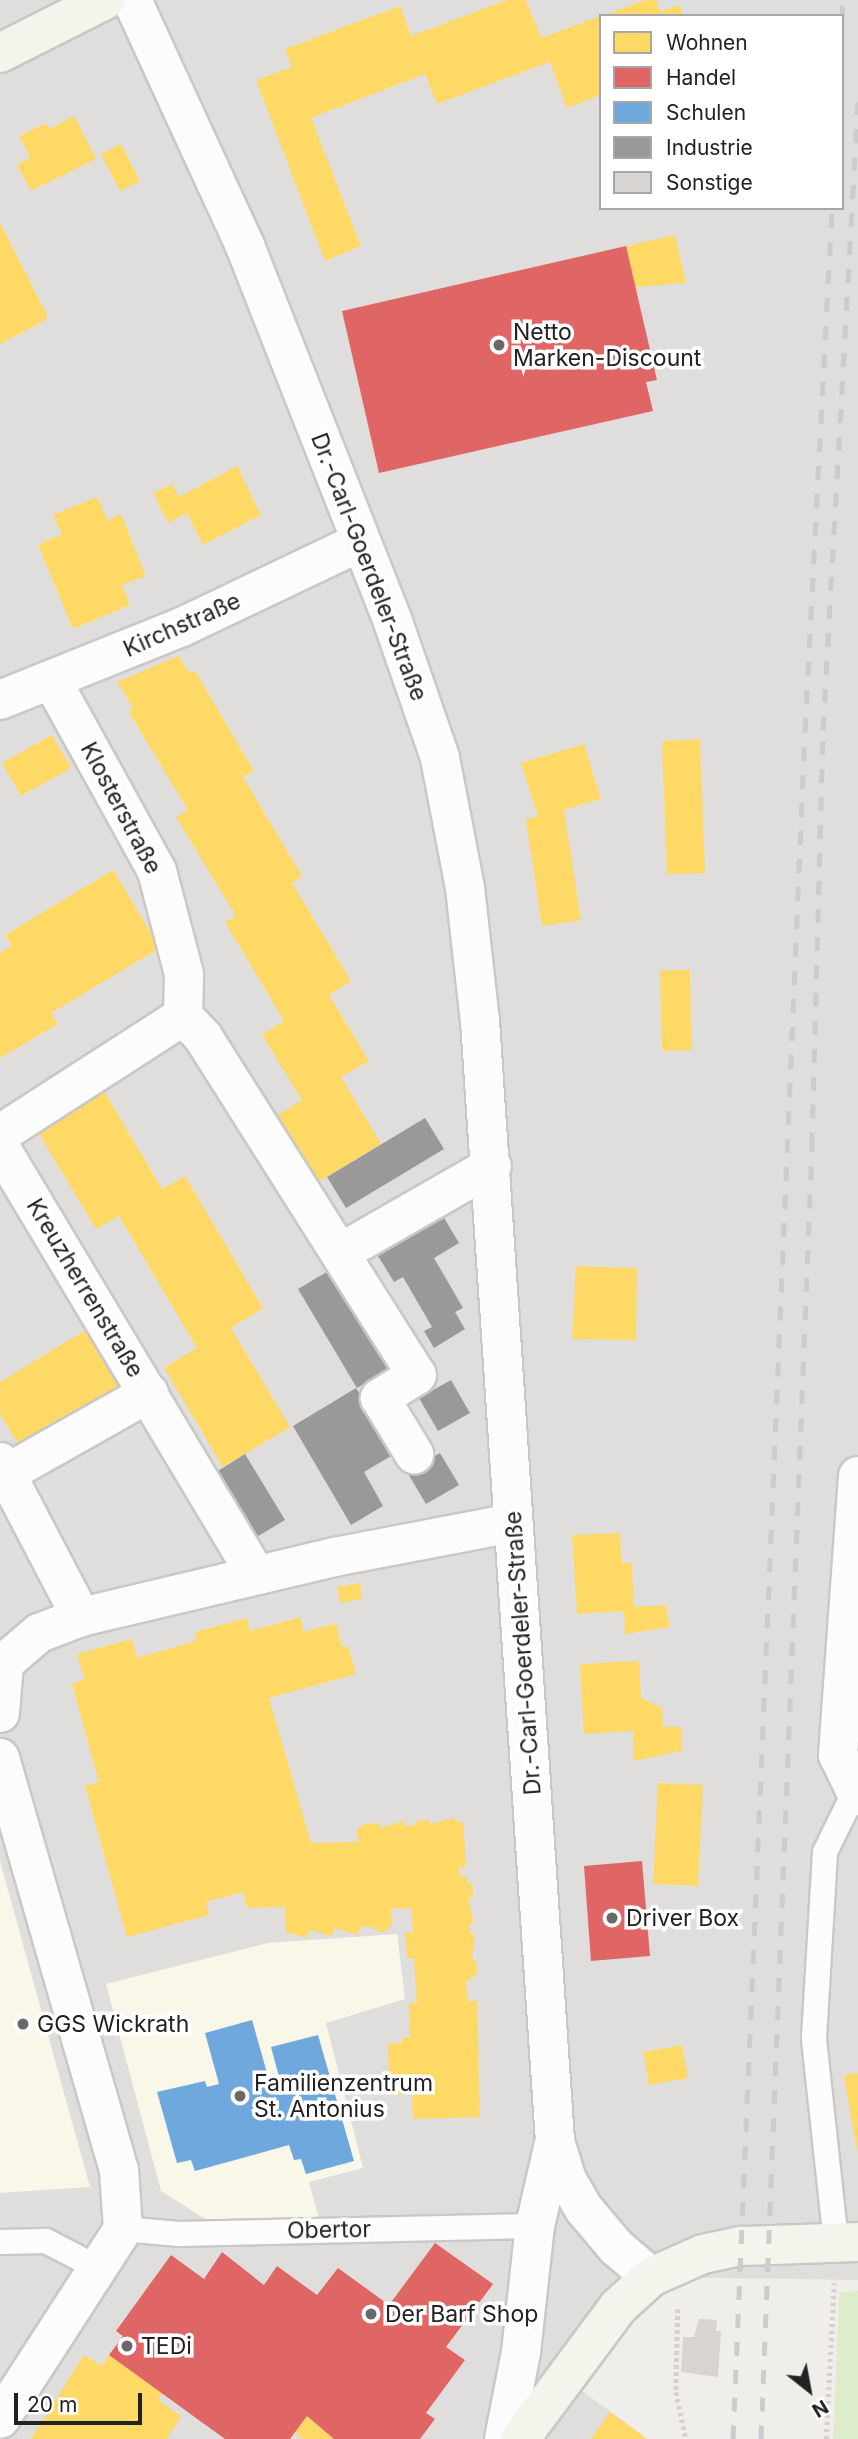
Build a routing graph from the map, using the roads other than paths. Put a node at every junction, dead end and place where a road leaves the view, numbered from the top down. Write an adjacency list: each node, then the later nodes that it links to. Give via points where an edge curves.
1 (105, 0): 3 (main road)
2 (132, 0): 4 (street, Dr.-Carl-Goerdeler-Straße, via 245,246)
3 (0, 53)
4 (360, 542): 5 (street, Kirchstraße, via 182,627); 10 (street, Dr.-Carl-Goerdeler-Straße, via 440,758 465,888)
5 (52, 681): 6 (street, Kirchstraße); 7 (street, Klosterstraße, via 157,871 184,974)
6 (0, 701)
7 (183, 1016): 8 (street); 11 (street, via 203,1037)
8 (0, 1134)
9 (0, 1147): 12 (street, Kreuzherrenstraße)
10 (492, 1166): 11 (street); 16 (street, Dr.-Carl-Goerdeler-Straße)
11 (340, 1253): 13 (street, via 417,1375 380,1398)
12 (149, 1393): 14 (street, Kreuzherrenstraße); 17 (street, Kreuzherrenstraße)
13 (414, 1454)
14 (2, 1471): 18 (street)
15 (857, 1492): 21 (street, via 838,1755)
16 (513, 1523): 17 (street); 22 (street, Dr.-Carl-Goerdeler-Straße)
17 (256, 1574): 18 (street)
18 (81, 1617): 19 (street, via 40,1633 4,1663)
19 (1, 1688)
20 (0, 1758): 24 (street, via 119,2170)
21 (856, 1795): 26 (lane, via 825,1852 814,2038)
22 (555, 2141): 23 (street, Dr.-Carl-Goerdeler-Straße); 28 (street, Dr.-Carl-Goerdeler-Straße, via 566,2178 615,2247)
23 (535, 2225): 24 (lane, Obertor, via 179,2234); 30 (street, Dr.-Carl-Goerdeler-Straße, via 521,2352)
24 (123, 2229): 27 (street)
25 (0, 2242): 27 (lane, via 46,2241)
26 (847, 2242): 28 (main road, via 742,2246)
27 (100, 2269): 29 (street)
28 (665, 2270): 31 (main road, via 618,2306)
29 (0, 2419)
30 (504, 2439)
31 (520, 2439)

